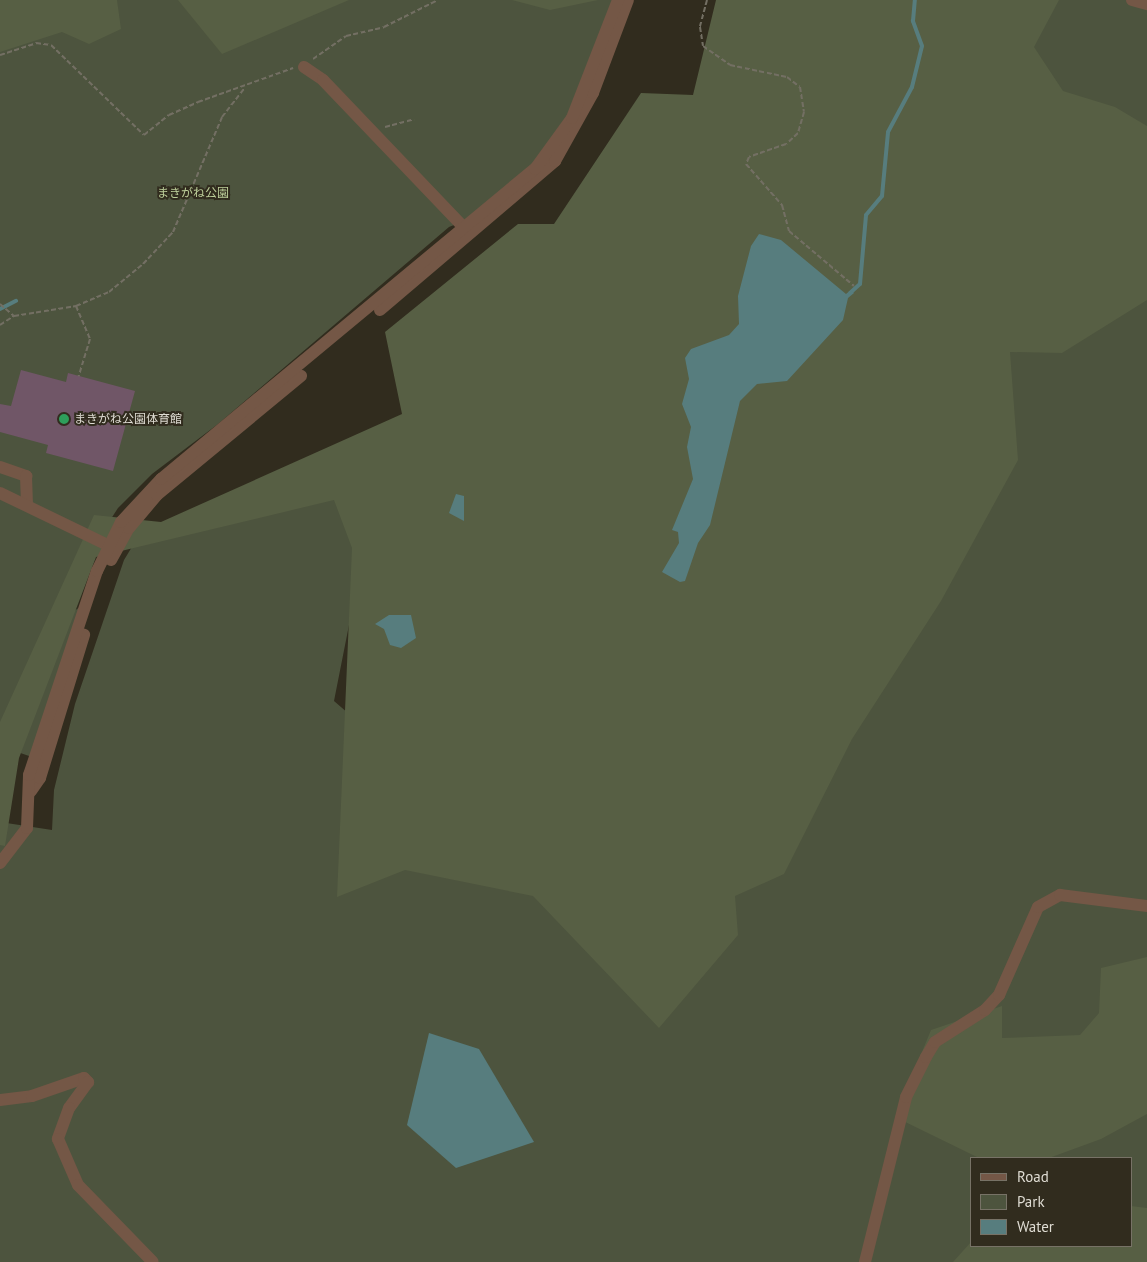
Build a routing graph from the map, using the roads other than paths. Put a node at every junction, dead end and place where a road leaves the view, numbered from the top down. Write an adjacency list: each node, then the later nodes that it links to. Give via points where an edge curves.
1 (618, 0): 6 (street, via 606,40 566,129 535,169)
2 (628, 0): 6 (street, via 615,41 567,144 538,180)
3 (1132, 0): 4 (street)
4 (1147, 4)
5 (304, 67): 6 (street, via 323,80)
6 (468, 232): 10 (street, via 161,479 131,509)
7 (0, 467): 9 (street, via 26,476)
8 (0, 492): 9 (street)
9 (27, 505): 10 (street)
10 (112, 547): 11 (street, via 43,729 29,775 31,791 27,828)
11 (0, 862)
12 (1147, 906): 15 (street, via 1060,895 1038,907 999,995 985,1010 935,1042 906,1097)
13 (0, 1100): 14 (street, via 32,1096 84,1078 88,1082 69,1108 58,1139 78,1185)
14 (153, 1262)
15 (865, 1262)

